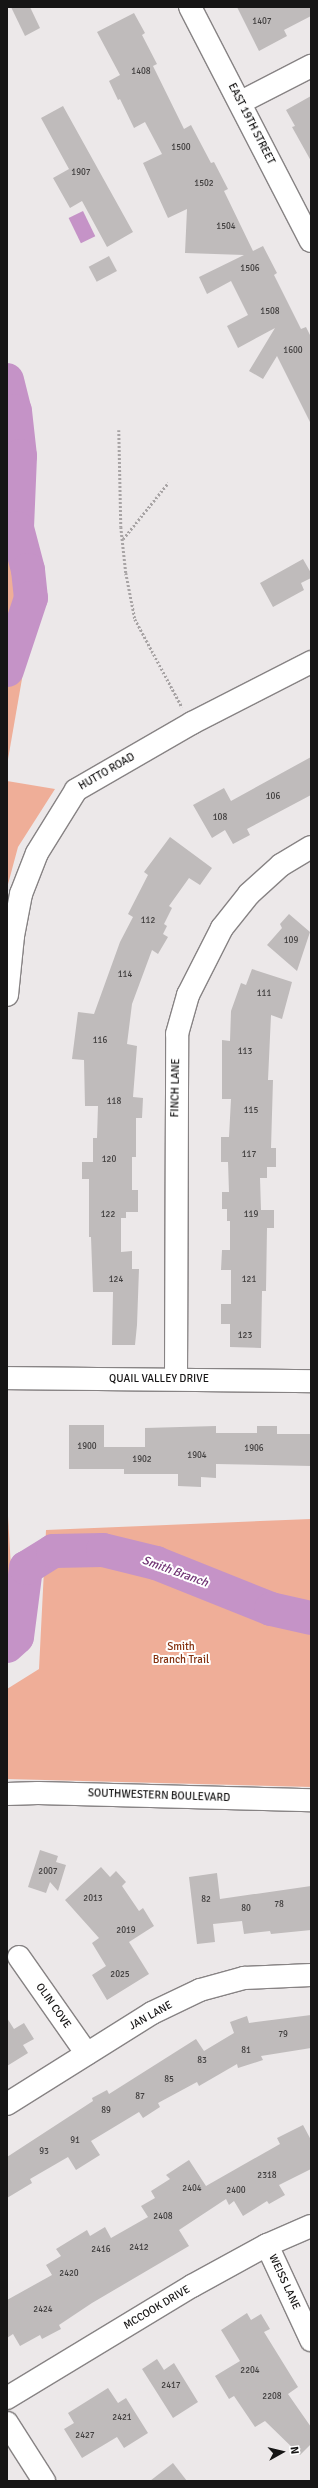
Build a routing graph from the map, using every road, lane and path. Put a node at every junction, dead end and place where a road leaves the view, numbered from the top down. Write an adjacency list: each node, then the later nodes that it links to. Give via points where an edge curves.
1 (190, 7): 3 (street, EAST 19TH STREET)
2 (311, 66): 3 (street)
3 (241, 102): 4 (street, EAST 19TH STREET)
4 (311, 241)
5 (119, 430): 7 (path)
6 (168, 483): 7 (path)
7 (123, 539): 9 (path, via 126,573 135,619)
8 (311, 662): 9 (street, HUTTO ROAD)
9 (192, 723): 11 (street, HUTTO ROAD, via 76,790 37,853 21,894 13,936)
10 (311, 847): 13 (street, FINCH LANE, via 281,865 249,894 222,928 188,995 177,1034)
11 (7, 995)
12 (7, 1378): 13 (street, QUAIL VALLEY DRIVE)
13 (176, 1379): 14 (street, QUAIL VALLEY DRIVE)
14 (311, 1381)
15 (7, 1794): 16 (street, SOUTHWESTERN BOULEVARD, via 62,1793)
16 (311, 1800)
17 (19, 1957): 19 (street, OLIN COVE)
18 (311, 1975): 19 (street, JAN LANE, via 244,1978 200,1990 152,2013)
19 (87, 2054): 20 (street, JAN LANE)
20 (7, 2104)
21 (311, 2226): 22 (street, MCCOOK DRIVE)
22 (267, 2246): 23 (street, WEISS LANE); 24 (street, MCCOOK DRIVE, via 192,2286)
23 (311, 2340)
24 (7, 2398)
25 (7, 2423): 26 (street)
26 (44, 2481)

